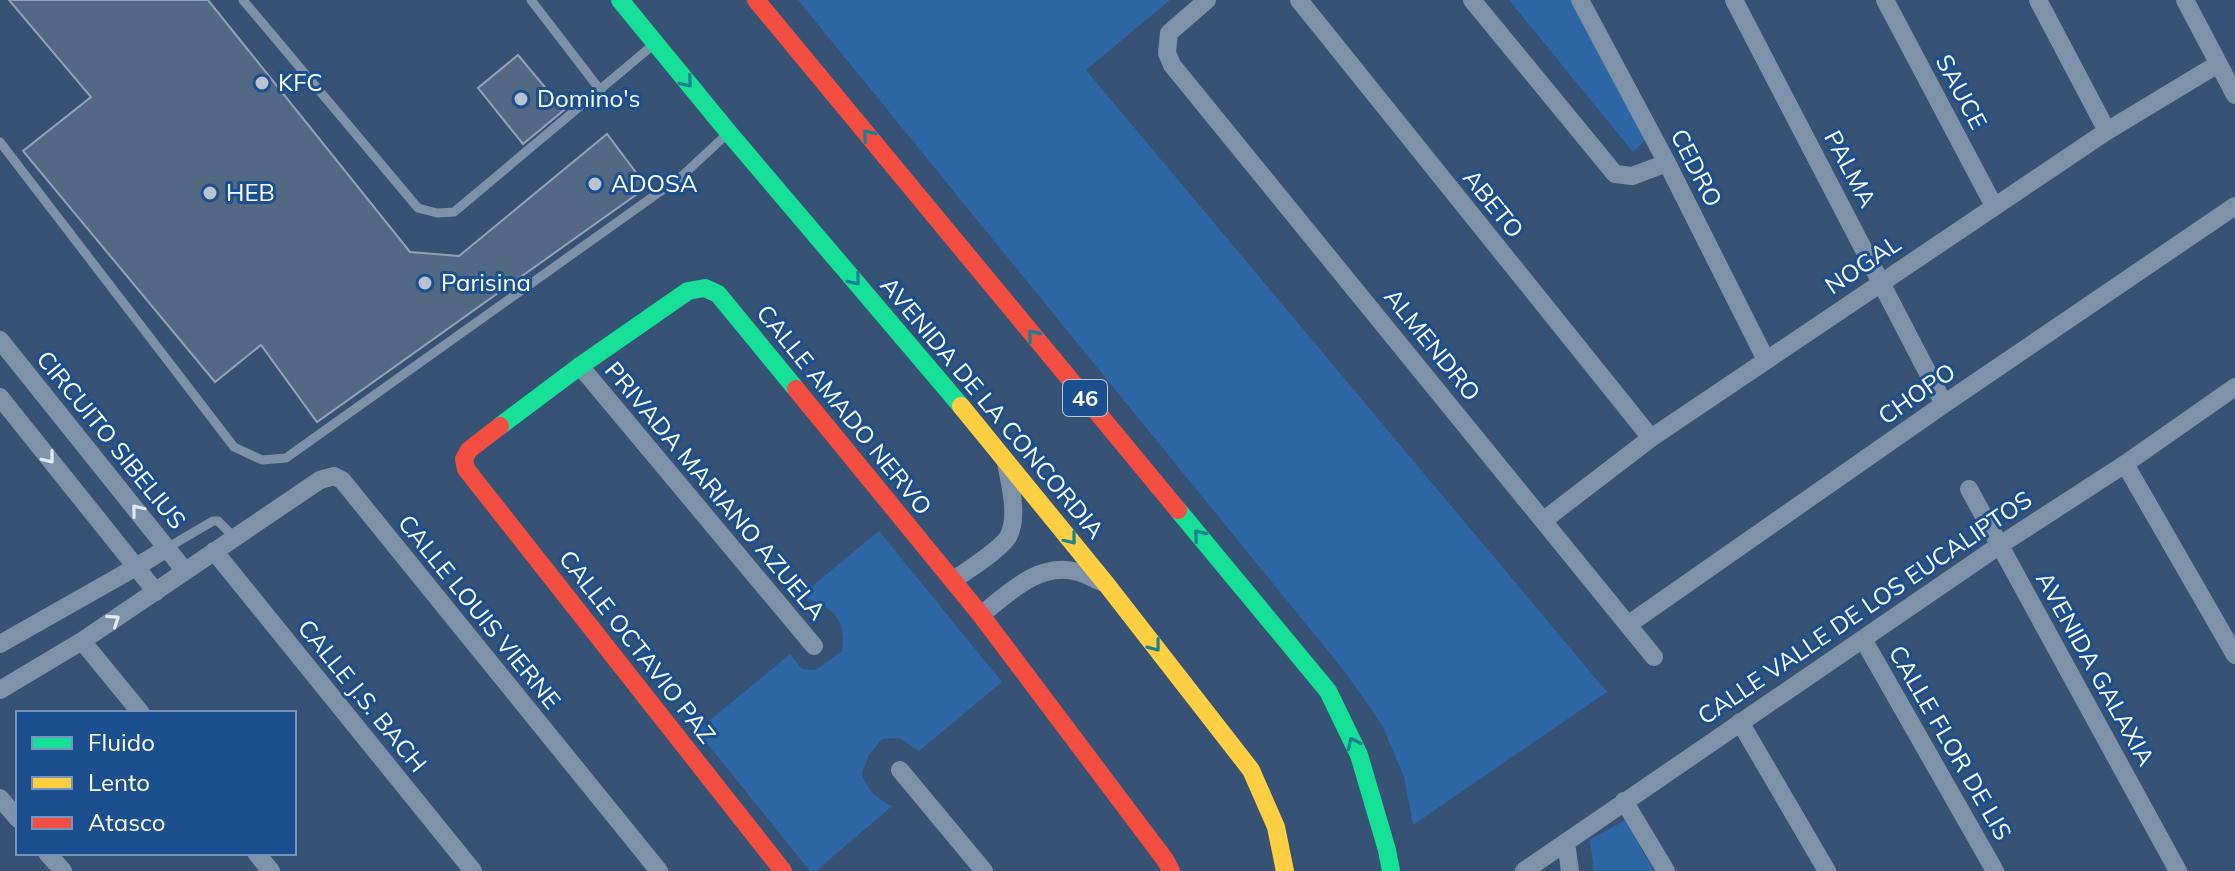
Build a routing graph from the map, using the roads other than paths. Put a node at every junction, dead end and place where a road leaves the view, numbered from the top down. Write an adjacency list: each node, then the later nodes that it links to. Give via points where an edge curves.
1 (243, 0): 15 (lane, via 418,208 437,213 454,212)
2 (531, 0): 15 (lane)
3 (620, 0): 13 (main road, AVENIDA DE LA CONCORDIA)
4 (756, 0): 70 (main road, 46, one-way to 4, via 1359,755 1328,691)
5 (1207, 0): 34 (street, ALMENDRO, via 1169,33 1172,65)
6 (1299, 0): 30 (street, ABETO)
7 (1472, 0): 20 (street, via 1615,174 1632,176)
8 (1580, 0): 20 (street, CEDRO)
9 (1734, 0): 23 (street, PALMA)
10 (1885, 0): 21 (street, SAUCE)
11 (2038, 0): 17 (street)
12 (2185, 0): 14 (street)
13 (655, 44): 15 (lane); 18 (main road, AVENIDA DE LA CONCORDIA, one-way to 18)
14 (2218, 64): 16 (street); 17 (street, NOGAL)
15 (601, 91)
16 (2235, 95)
17 (2107, 131): 21 (street, NOGAL)
18 (729, 133): 19 (lane, via 682,176 286,458 262,460 234,447); 31 (main road, AVENIDA DE LA CONCORDIA, one-way to 31)
19 (0, 142)
20 (1667, 163): 25 (street, CEDRO)
21 (1994, 206): 23 (street, NOGAL)
22 (2235, 206): 29 (street, CHOPO)
23 (1882, 282): 25 (street, NOGAL); 29 (street, PALMA)
24 (0, 340): 37 (street, CIRCUITO SIBELIUS, one-way to 24)
25 (1766, 360): 30 (street, NOGAL)
26 (580, 366): 41 (main road, CALLE AMADO NERVO, via 688,291 705,288 718,294); 49 (street, PRIVADA MARIANO AZUELA); 66 (main road, CALLE OCTAVIO PAZ, via 469,450 466,469)
27 (2235, 387): 32 (street, CALLE VALLE DE LOS EUCALIPTOS)
28 (0, 397): 39 (street, one-way to 39)
29 (1944, 404): 45 (street, CHOPO)
30 (1651, 438): 34 (street, NOGAL)
31 (1004, 456): 41 (street, via 1012,493 1008,537); 42 (main road, AVENIDA DE LA CONCORDIA, one-way to 42)
32 (2125, 464): 36 (street, CALLE VALLE DE LOS EUCALIPTOS); 50 (street)
33 (1969, 489): 36 (street, AVENIDA GALAXIA)
34 (1544, 520): 45 (street, ALMENDRO)
35 (235, 538): 37 (lane, via 213,521); 38 (street, CALLE LOUIS VIERNE); 65 (street, CALLE LOUIS VIERNE, via 320,480 342,480)
36 (2000, 545): 46 (street, CALLE VALLE DE LOS EUCALIPTOS); 76 (street, AVENIDA GALAXIA)
37 (167, 548): 39 (street); 40 (street, CIRCUITO SIBELIUS)
38 (214, 551): 40 (street, CALLE LOUIS VIERNE); 64 (street, CALLE J.S. BACH)
39 (136, 567): 43 (street); 48 (street)
40 (185, 571): 43 (street, CALLE LOUIS VIERNE)
41 (954, 580): 44 (main road, CALLE AMADO NERVO)
42 (1107, 585): 44 (street, via 1077,572 1038,573); 69 (main road, AVENIDA DE LA CONCORDIA, one-way to 69, via 1251,770 1276,827)
43 (156, 592): 47 (street, CALLE LOUIS VIERNE, one-way to 43)
44 (981, 615): 68 (main road, CALLE AMADO NERVO)
45 (1629, 624): 51 (street, ALMENDRO)
46 (1863, 639): 54 (street, CALLE VALLE DE LOS EUCALIPTOS); 75 (street, CALLE FLOR DE LIS)
47 (82, 641): 52 (street, CALLE LOUIS VIERNE); 53 (street)
48 (0, 644)
49 (814, 646)
50 (2235, 655)
51 (1654, 657)
52 (0, 690)
53 (139, 711)
54 (1740, 722): 57 (street, CALLE VALLE DE LOS EUCALIPTOS); 74 (street)
55 (900, 770): 67 (street)
56 (0, 798): 58 (street)
57 (1624, 801): 59 (street, CALLE VALLE DE LOS EUCALIPTOS); 73 (street)
58 (16, 817)
59 (1566, 842): 71 (street, CALLE VALLE DE LOS EUCALIPTOS); 72 (street)
60 (49, 855): 62 (street)
61 (258, 855): 63 (street)
62 (63, 871)
63 (271, 871)
64 (473, 871)
65 (659, 871)
66 (783, 871)
67 (984, 871)
68 (1171, 871)
69 (1285, 871)
70 (1391, 871)
71 (1524, 871)
72 (1570, 871)
73 (1666, 871)
74 (1827, 871)
75 (1995, 871)
76 (2178, 871)

